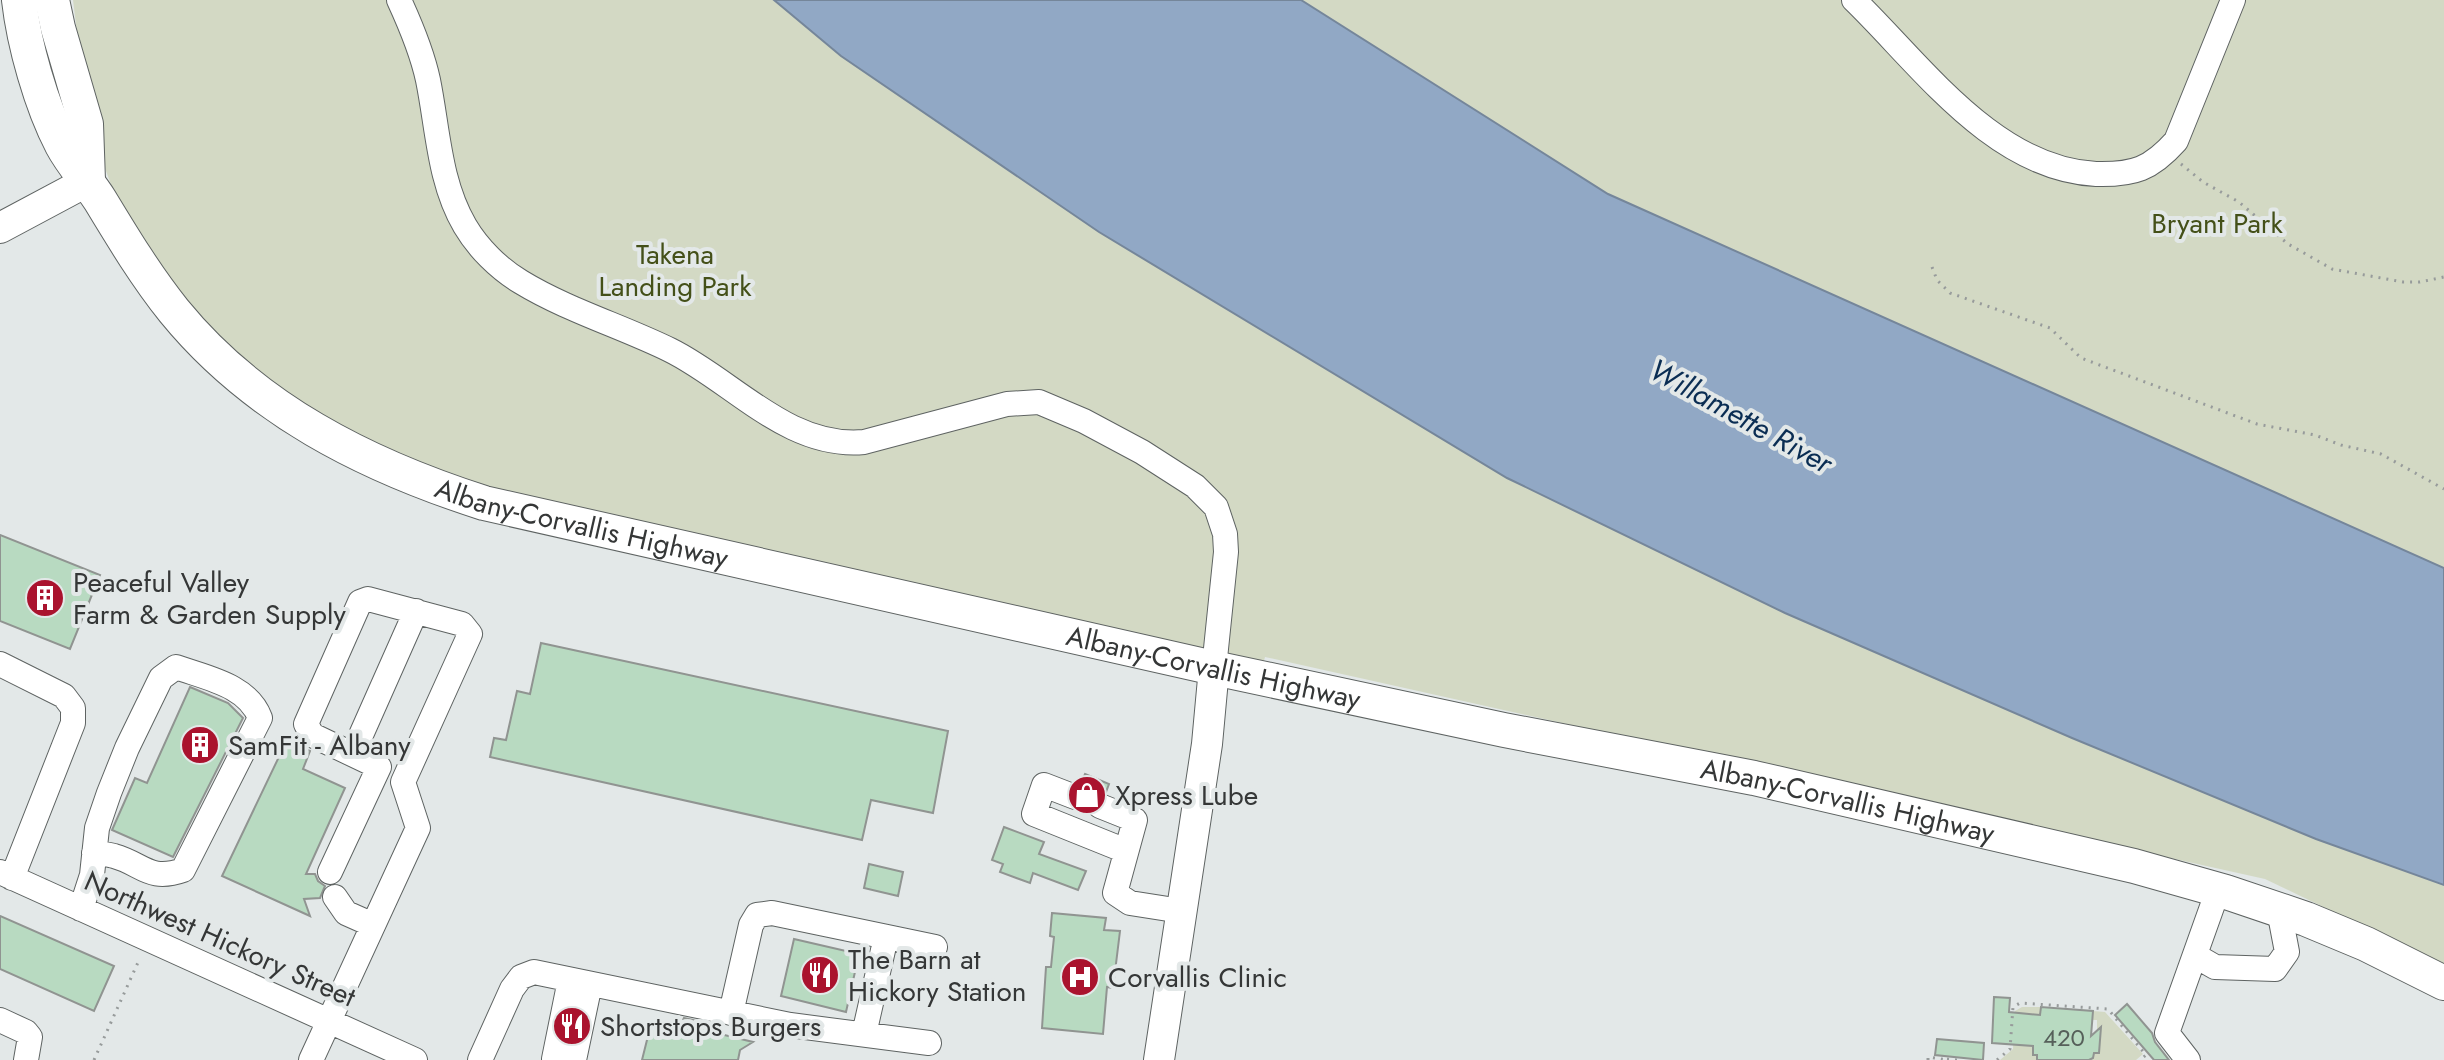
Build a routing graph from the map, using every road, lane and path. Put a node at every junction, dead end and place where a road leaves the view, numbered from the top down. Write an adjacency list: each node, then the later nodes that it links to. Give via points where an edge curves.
1 (19, 0): 7 (highway, Albany-Corvallis Highway, via 44,99 62,146)
2 (52, 0): 7 (highway, Albany-Corvallis Highway, via 86,124)
3 (399, 0): 14 (street, via 421,54 454,203 498,266 544,295 679,354 778,419 823,440 864,442 1026,401 1055,407 1142,452 1207,496 1222,519 1226,552)
4 (1854, 0): 6 (street, via 1977,123 2047,164 2122,175 2161,158)
5 (2233, 0): 6 (street, via 2189,114)
6 (2168, 149): 10 (path, via 2203,182 2325,266 2403,282)
7 (88, 181): 8 (main road); 14 (highway, Albany-Corvallis Highway, via 141,266 211,351 288,414 371,461 484,503)
8 (0, 228)
9 (1932, 267): 11 (path, via 1950,293 2050,328 2081,358 2257,424 2381,454)
10 (2444, 277)
11 (2444, 489)
12 (416, 611): 15 (street); 15 (street, via 368,599 360,602 306,724 312,735); 17 (street, via 462,624 470,634)
13 (0, 664): 23 (street, via 64,696 73,708 73,723)
14 (1214, 668): 24 (highway, Albany-Corvallis Highway, via 1784,785); 28 (main road)
15 (353, 753): 16 (street)
16 (379, 767): 17 (street); 22 (street)
17 (403, 782): 29 (street, via 418,828)
18 (1075, 797): 20 (street, via 1044,785 1034,814)
19 (1100, 806): 20 (street, via 1135,820)
20 (1126, 851): 28 (street, via 1115,893 1130,903)
21 (94, 853): 21 (street, via 109,793 161,678 176,667 240,692 255,705 260,718 183,870 148,873 116,856); 26 (street)
22 (330, 872)
23 (6, 875): 26 (street, Northwest Hickory Street)
24 (2218, 890): 27 (highway, Albany-Corvallis Highway); 33 (street)
25 (335, 897): 29 (street, via 346,913)
26 (81, 909): 31 (street, Northwest Hickory Street)
27 (2279, 910): 33 (street, via 2287,952 2275,969 2215,967); 35 (highway, Albany-Corvallis Highway, via 2366,944)
28 (1181, 911): 49 (main road)
29 (373, 925): 38 (street)
30 (886, 937): 32 (street); 36 (street, via 772,913 757,915); 39 (street)
31 (148, 940): 38 (street, Northwest Hickory Street); 44 (path)
32 (935, 947)
33 (2196, 956): 56 (street, via 2167,1033)
34 (580, 982): 36 (street); 42 (street); 47 (street, via 534,972 521,977); 48 (street)
35 (2444, 983)
36 (731, 1013): 39 (street)
37 (0, 1020): 43 (street, via 30,1037)
38 (328, 1020): 45 (street); 46 (street, Northwest Hickory Street)
39 (864, 1034): 40 (street)
40 (929, 1043)
41 (2146, 1055): 53 (path, via 2108,1009 2020,1003 2013,1007 2010,1049); 54 (path); 55 (path)
42 (554, 1059)
43 (26, 1060)
44 (94, 1060)
45 (311, 1060)
46 (415, 1060)
47 (480, 1060)
48 (574, 1060)
49 (1159, 1060)
50 (1928, 1060): 51 (path)
51 (1947, 1060): 52 (path)
52 (1957, 1060)
53 (1997, 1060)
54 (2140, 1060)
55 (2151, 1060)
56 (2188, 1060)

